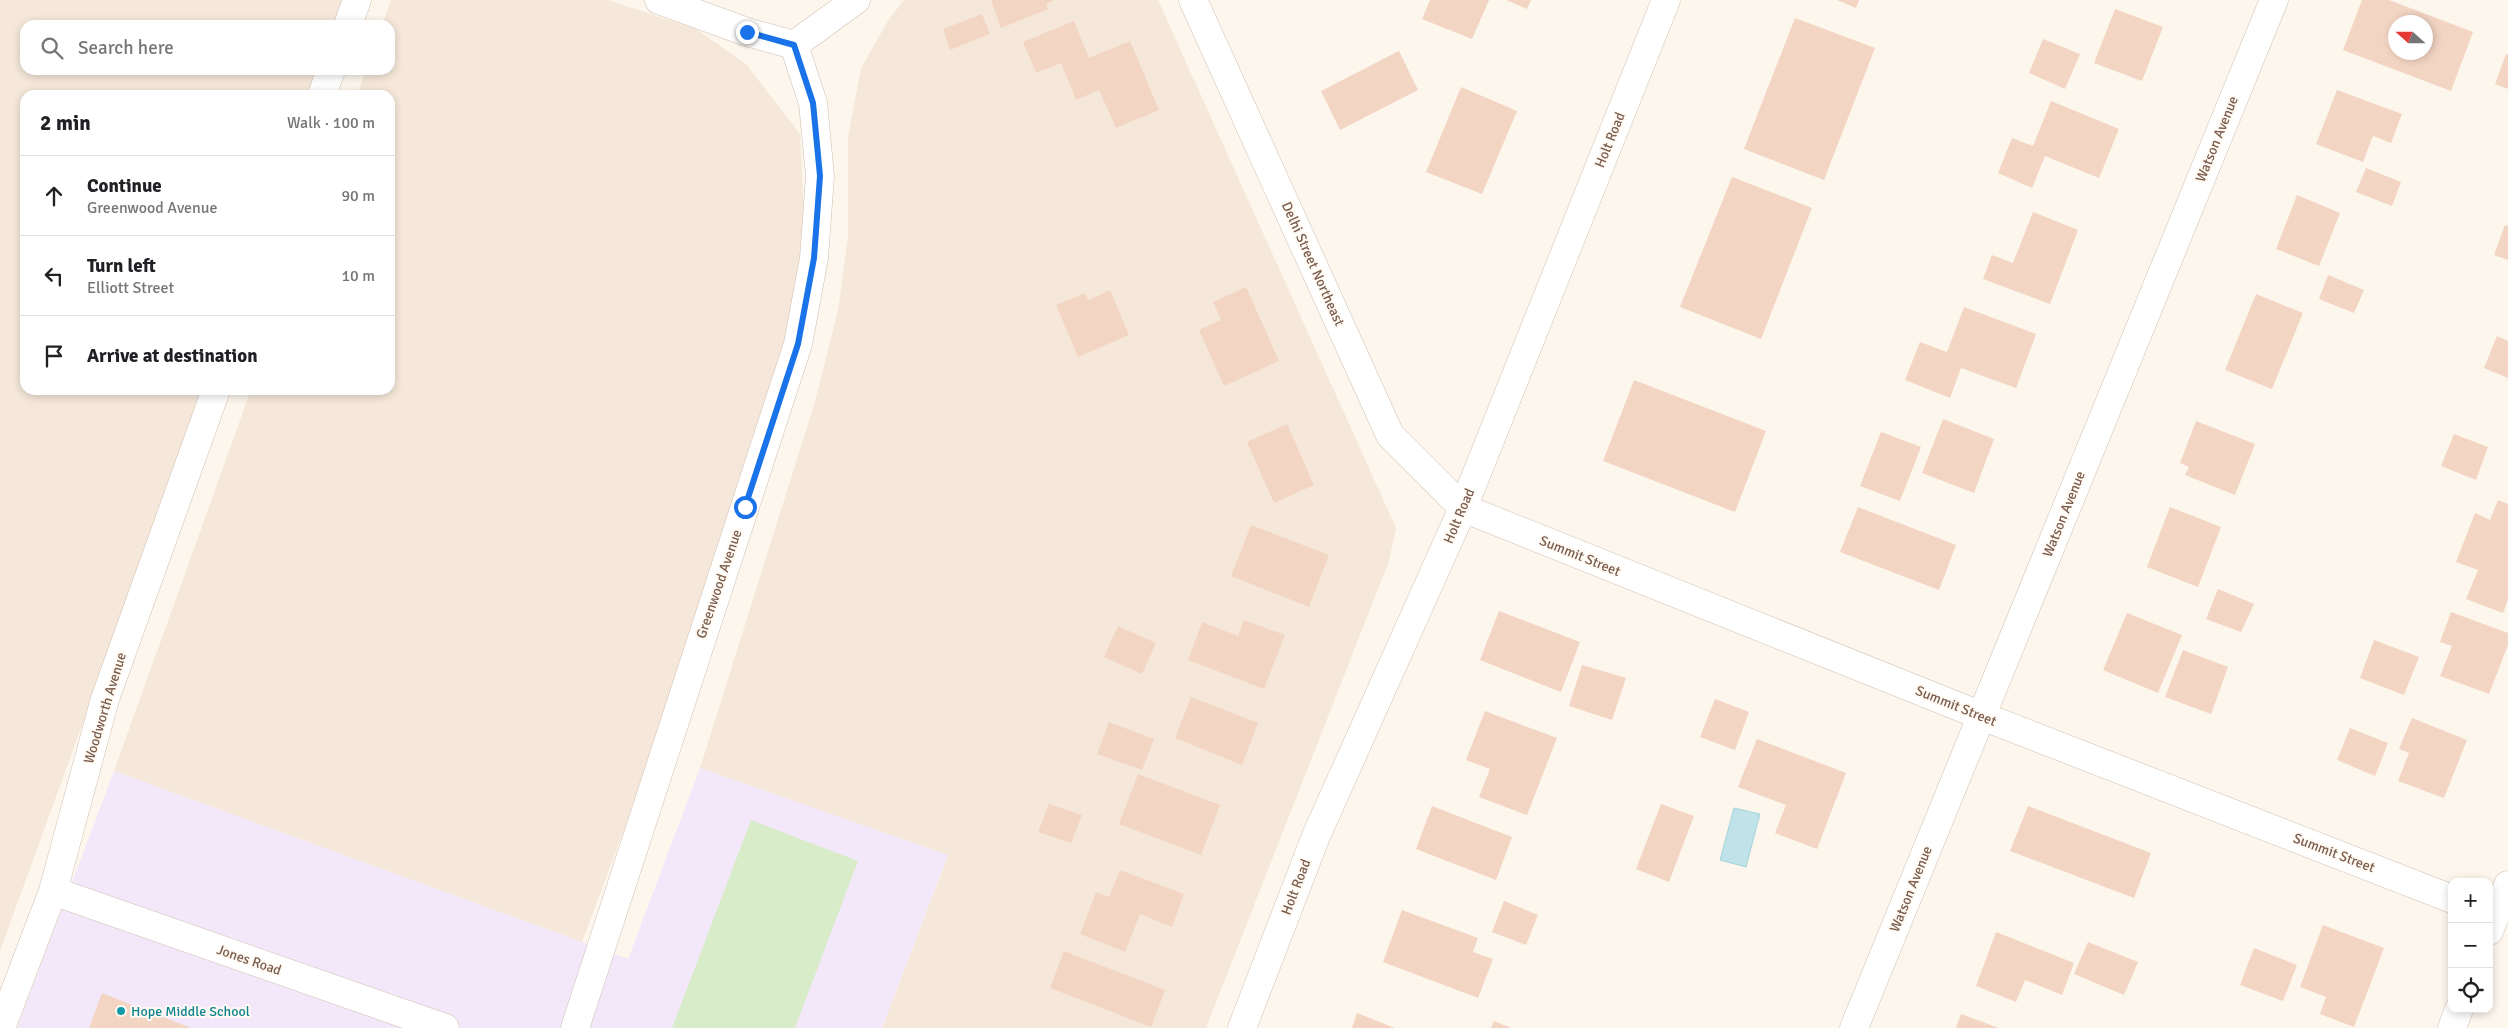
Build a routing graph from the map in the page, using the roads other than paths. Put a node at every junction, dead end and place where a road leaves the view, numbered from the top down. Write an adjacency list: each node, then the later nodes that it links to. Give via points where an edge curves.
1 (357, 0): 7 (street)
2 (659, 0): 8 (street, via 747,32)
3 (856, 0): 8 (street)
4 (1193, 0): 12 (street, Delhi Street Northeast, via 1390,435)
5 (1666, 0): 12 (street, Holt Road)
6 (2274, 0): 13 (street, Watson Avenue)
7 (350, 20)
8 (794, 45): 21 (street, Greenwood Avenue, via 813,103 820,176 814,258 798,344)
9 (330, 75): 10 (street)
10 (324, 90)
11 (214, 395): 15 (street, Woodworth Avenue, via 105,699)
12 (1463, 508): 13 (street, Summit Street); 22 (street, Holt Road, via 1316,836)
13 (1982, 716): 16 (street, Summit Street); 23 (street, Watson Avenue)
14 (2508, 885): 17 (street)
15 (53, 892): 19 (street, Woodworth Avenue); 20 (street, Jones Road)
16 (2448, 897)
17 (2493, 916)
18 (2458, 1013): 24 (street)
19 (1, 1028)
20 (445, 1028)
21 (575, 1028)
22 (1242, 1028)
23 (1854, 1028)
24 (2452, 1028)

